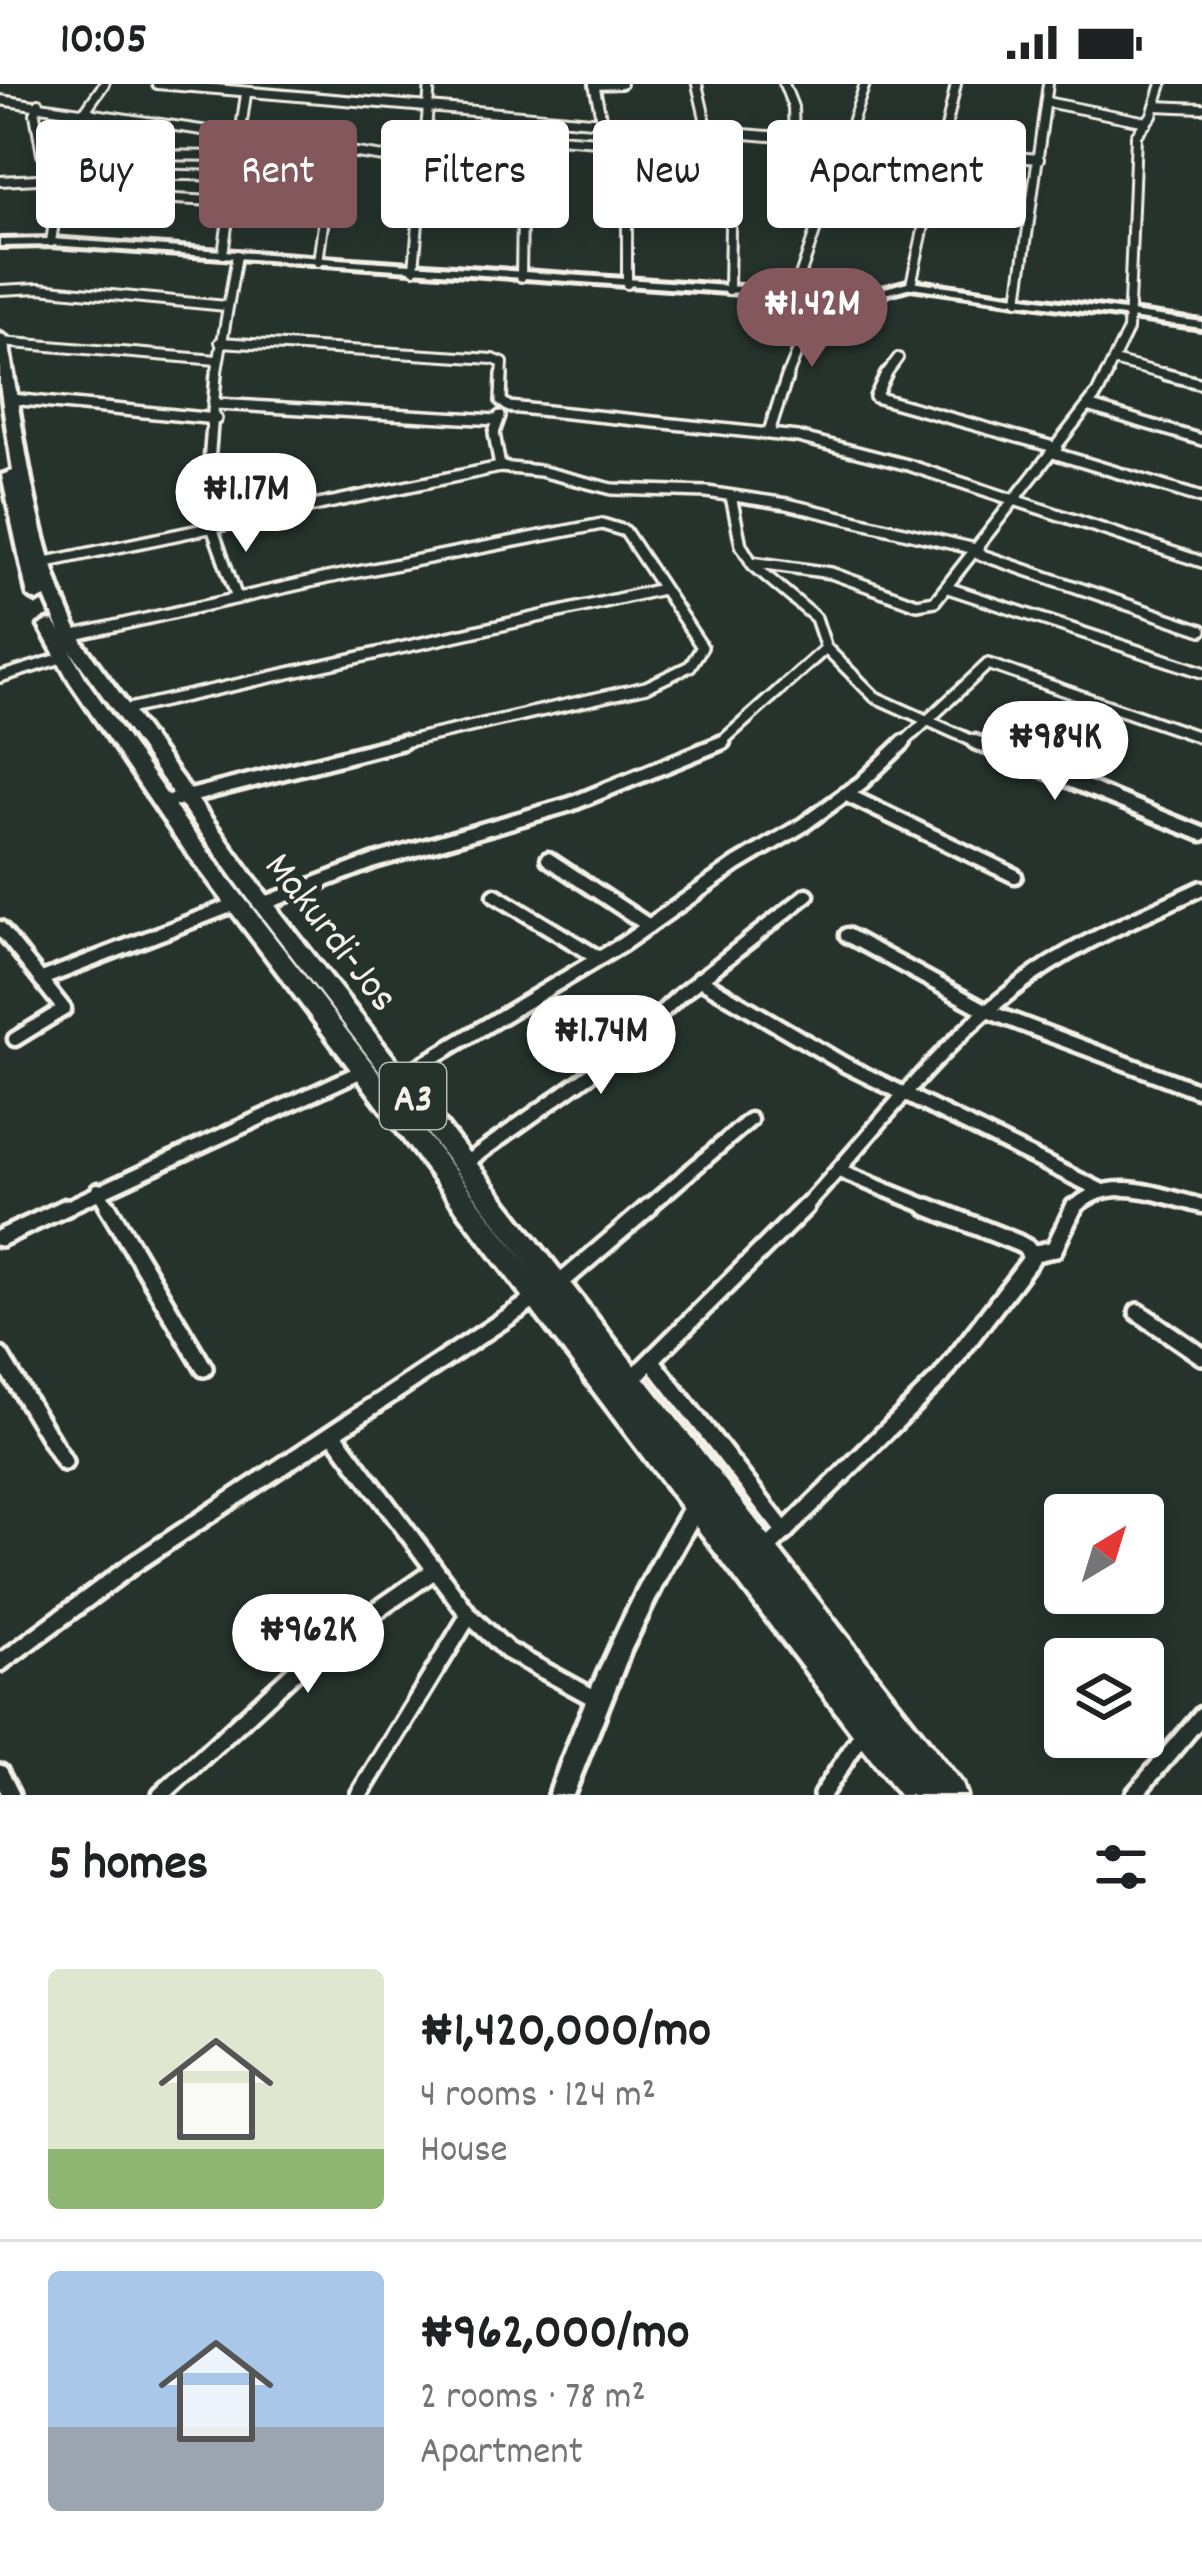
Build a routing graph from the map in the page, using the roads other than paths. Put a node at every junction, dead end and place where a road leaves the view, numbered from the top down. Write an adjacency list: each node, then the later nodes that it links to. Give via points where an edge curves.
1 (28, 84): 17 (street)
2 (104, 84): 22 (street)
3 (157, 84): 13 (street)
4 (430, 84): 20 (street)
5 (621, 84): 12 (street)
6 (697, 84): 29 (street)
7 (784, 84): 30 (street)
8 (865, 84): 31 (street)
9 (956, 84): 32 (street)
10 (1048, 84): 18 (street)
11 (1162, 84): 23 (street)
12 (594, 85): 28 (street)
13 (180, 86): 14 (street)
14 (234, 88): 15 (street)
15 (246, 94): 20 (street); 26 (street)
16 (0, 100): 17 (street)
17 (23, 101): 19 (street)
18 (1046, 102): 23 (street); 37 (street)
19 (39, 104): 22 (street); 24 (street)
20 (428, 108): 27 (street); 33 (street)
21 (1202, 108): 23 (street)
22 (88, 111): 25 (street); 34 (street)
23 (1151, 114): 62 (street, via 1136,135)
24 (36, 120)
25 (88, 120)
26 (241, 120)
27 (427, 120)
28 (605, 120)
29 (703, 120)
30 (793, 120)
31 (853, 120)
32 (947, 120)
33 (593, 122)
34 (199, 128)
35 (593, 141): 53 (street, via 523,143)
36 (1026, 158): 37 (street)
37 (1039, 159): 60 (street)
38 (36, 178): 39 (street)
39 (0, 181)
40 (53, 228): 49 (street)
41 (232, 228): 50 (street)
42 (323, 228): 51 (street)
43 (418, 228): 52 (street)
44 (628, 228): 54 (street)
45 (730, 228): 57 (street)
46 (816, 228): 58 (street)
47 (923, 228): 55 (street)
48 (0, 242): 49 (street)
49 (51, 242): 50 (street)
50 (230, 255): 51 (street); 61 (street)
51 (318, 262): 52 (street)
52 (414, 269): 53 (street)
53 (521, 277): 54 (street)
54 (627, 284): 57 (street)
55 (911, 284): 59 (street, via 863,297); 60 (street)
56 (0, 290): 61 (street)
57 (729, 290): 58 (street)
58 (794, 294): 59 (street)
59 (820, 296): 76 (street)
60 (1018, 300): 62 (street)
61 (226, 305): 65 (street)
62 (1131, 316): 63 (street); 68 (street)
63 (1202, 325)
64 (0, 340): 67 (street); 72 (highway, Makurdi-Jos / A3)
65 (220, 342): 67 (street); 73 (street, via 489,358 503,363 501,401)
66 (898, 358): 78 (street, via 875,397)
67 (218, 360): 70 (street)
68 (1114, 361): 69 (street); 71 (street)
69 (1202, 383)
70 (216, 404): 74 (street); 75 (street)
71 (1088, 406): 77 (street); 78 (street)
72 (6, 407): 74 (street); 87 (highway, Makurdi-Jos / A3); 94 (highway, Makurdi-Jos / A3, via 27,567 47,623)
73 (509, 407): 75 (street); 76 (street)
74 (216, 419): 83 (street)
75 (497, 420): 79 (street)
76 (769, 432): 82 (street, via 892,460)
77 (1202, 440)
78 (1055, 451): 81 (street); 82 (street)
79 (500, 467): 80 (street, via 612,489); 83 (street)
80 (731, 496): 84 (street, via 844,514); 85 (street)
81 (1202, 498)
82 (1016, 502): 84 (street); 86 (street)
83 (212, 527): 87 (street); 92 (street)
84 (978, 552): 90 (street); 93 (street)
85 (752, 562): 88 (street); 89 (street)
86 (1202, 562)
87 (42, 563): 94 (highway, Makurdi-Jos / A3)
88 (779, 566): 89 (street); 90 (street, via 848,577 917,604)
89 (762, 574): 95 (street, via 815,615)
90 (948, 588): 96 (street)
91 (662, 590): 92 (street, via 625,531 602,524); 98 (street); 102 (street, via 701,652 646,687)
92 (237, 598): 94 (street)
93 (1202, 631)
94 (68, 647): 97 (street); 98 (highway, Makurdi-Jos / A3); 102 (highway, Makurdi-Jos / A3)
95 (826, 648): 99 (street, via 875,697); 110 (street, via 710,751)
96 (1202, 672)
97 (0, 677)
98 (120, 711): 102 (highway, Makurdi-Jos / A3)
99 (927, 723): 100 (street, via 992,663); 101 (street); 103 (street)
100 (1202, 738)
101 (845, 794): 105 (street); 111 (street)
102 (173, 800): 109 (highway, Makurdi-Jos / A3); 110 (highway, Makurdi-Jos / A3)
103 (1202, 834)
104 (548, 859): 111 (street)
105 (1015, 876)
106 (1202, 888): 117 (street, via 1060,958)
107 (495, 895): 114 (street)
108 (807, 895): 116 (street)
109 (236, 904): 115 (street); 119 (highway, Makurdi-Jos / A3)
110 (263, 904): 120 (highway, Makurdi-Jos / A3)
111 (649, 926): 114 (street)
112 (0, 928): 115 (street)
113 (847, 934): 117 (street)
114 (599, 958): 120 (street)
115 (42, 979): 118 (street, via 63,1011)
116 (699, 979): 122 (street); 124 (street, via 613,1058)
117 (987, 1010): 121 (street); 122 (street)
118 (15, 1039)
119 (364, 1070): 126 (street); 131 (highway, Makurdi-Jos / A3)
120 (399, 1078): 124 (highway, Makurdi-Jos / A3)
121 (1202, 1092)
122 (901, 1096): 125 (street); 127 (street)
123 (750, 1120): 131 (street)
124 (464, 1164): 131 (highway, Makurdi-Jos / A3)
125 (838, 1171): 130 (street); 135 (street)
126 (98, 1190): 129 (street); 136 (street)
127 (1100, 1190): 128 (street); 130 (street, via 1076,1204 1054,1249)
128 (1202, 1206)
129 (0, 1238)
130 (1031, 1253): 142 (street, via 960,1354)
131 (548, 1291): 137 (highway, Makurdi-Jos / A3); 138 (street); 141 (highway, Makurdi-Jos / A3)
132 (1138, 1312): 134 (street)
133 (0, 1356): 140 (street)
134 (1202, 1356)
135 (652, 1361): 137 (street); 139 (street)
136 (204, 1368)
137 (630, 1381): 141 (highway, Makurdi-Jos / A3)
138 (334, 1434): 144 (street); 146 (street)
139 (726, 1458): 141 (street); 142 (street)
140 (64, 1462)
141 (704, 1493): 143 (highway, Makurdi-Jos / A3); 147 (street); 149 (highway, Makurdi-Jos / A3)
142 (785, 1532): 143 (street)
143 (764, 1552): 158 (highway, Makurdi-Jos / A3)
144 (435, 1570): 145 (street); 153 (street, via 314,1654)
145 (469, 1615): 147 (street, via 508,1651); 154 (street)
146 (0, 1663)
147 (598, 1700): 155 (street)
148 (1202, 1715): 150 (street)
149 (867, 1726): 156 (street); 157 (highway, Makurdi-Jos / A3)
150 (1196, 1730): 159 (street)
151 (0, 1773): 152 (street)
152 (11, 1795)
153 (161, 1795)
154 (359, 1795)
155 (561, 1795)
156 (822, 1795)
157 (918, 1795)
158 (951, 1795)
159 (1134, 1795)

